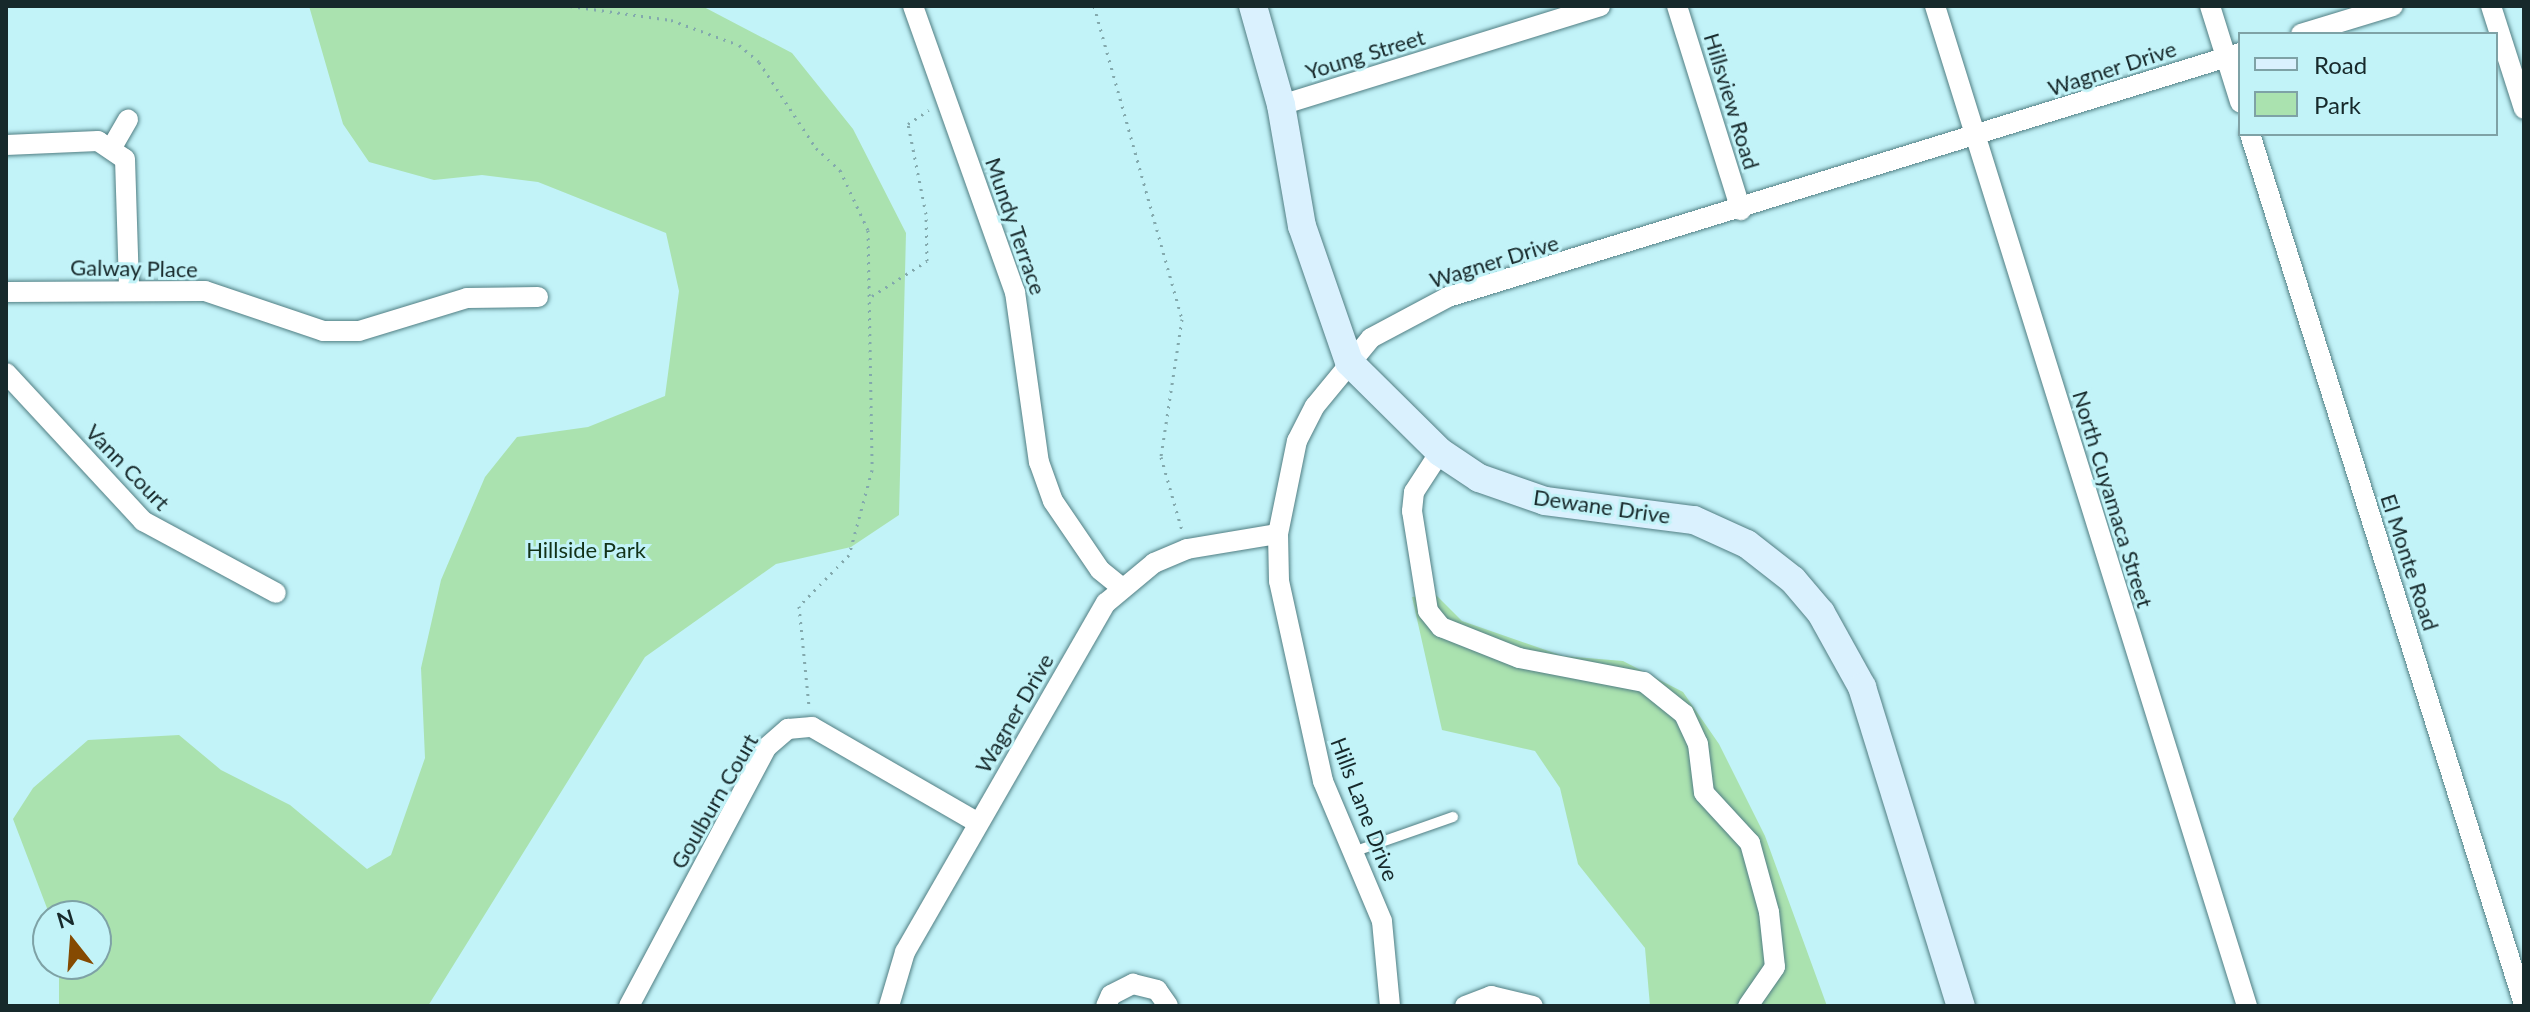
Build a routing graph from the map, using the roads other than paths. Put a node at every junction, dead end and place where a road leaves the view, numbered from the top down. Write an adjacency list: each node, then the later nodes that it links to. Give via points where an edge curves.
1 (913, 6): 27 (street, Mundy Terrace, via 1021,315 1039,462 1053,501 1100,570)
2 (1253, 6): 12 (street, Dewane Drive)
3 (1600, 6): 12 (street, Young Street)
4 (1677, 6): 19 (street, Hillsview Road)
5 (1935, 6): 16 (street, North Cuyamaca Street)
6 (2210, 6): 10 (street)
7 (2393, 6): 9 (street)
8 (2491, 6): 13 (street)
9 (2308, 32)
10 (2233, 55): 11 (street); 16 (street, Wagner Drive)
11 (2238, 89)
12 (1281, 105): 23 (street, Dewane Drive, via 1302,226)
13 (2524, 109)
14 (128, 120): 18 (street)
15 (2251, 136): 32 (street, El Monte Road)
16 (1975, 137): 19 (street, Wagner Drive); 42 (street, North Cuyamaca Street)
17 (6, 145): 18 (street, via 98,141)
18 (111, 149): 20 (street, via 125,159)
19 (1741, 210): 23 (street, Wagner Drive, via 1448,297 1371,338)
20 (129, 289): 21 (street, Galway Place); 22 (street, Galway Place, via 205,291 323,331 359,331 467,298)
21 (6, 292)
22 (538, 297)
23 (1349, 362): 25 (street, Dewane Drive); 26 (street, Wagner Drive, via 1297,441)
24 (6, 373): 28 (street, Vann Court, via 143,521)
25 (1440, 452): 40 (street, via 1414,492 1412,511 1428,611 1449,631 1519,658 1644,682 1684,714 1698,744 1704,793 1750,843 1769,912 1775,967); 41 (street, Dewane Drive, via 1479,478 1534,499 1671,514 1719,529 1760,552 1803,591 1862,687)
26 (1278, 534): 27 (street, Wagner Drive, via 1187,549); 31 (street, Hills Lane Drive, via 1279,581 1303,702 1323,781)
27 (1121, 587): 30 (street, Wagner Drive, via 1106,603)
28 (276, 593)
29 (1453, 817): 31 (lane)
30 (978, 823): 33 (street, Goulburn Court, via 812,727 788,729 767,747); 34 (street, Wagner Drive, via 905,952)
31 (1353, 852): 37 (street, Hills Lane Drive, via 1382,921)
32 (2524, 1004)
33 (629, 1006)
34 (889, 1006)
35 (1106, 1006): 36 (street, via 1111,995 1133,984 1157,990)
36 (1168, 1006)
37 (1390, 1006)
38 (1465, 1006): 39 (street, via 1491,996)
39 (1533, 1006)
40 (1748, 1006)
41 (1961, 1006)
42 (2247, 1006)

